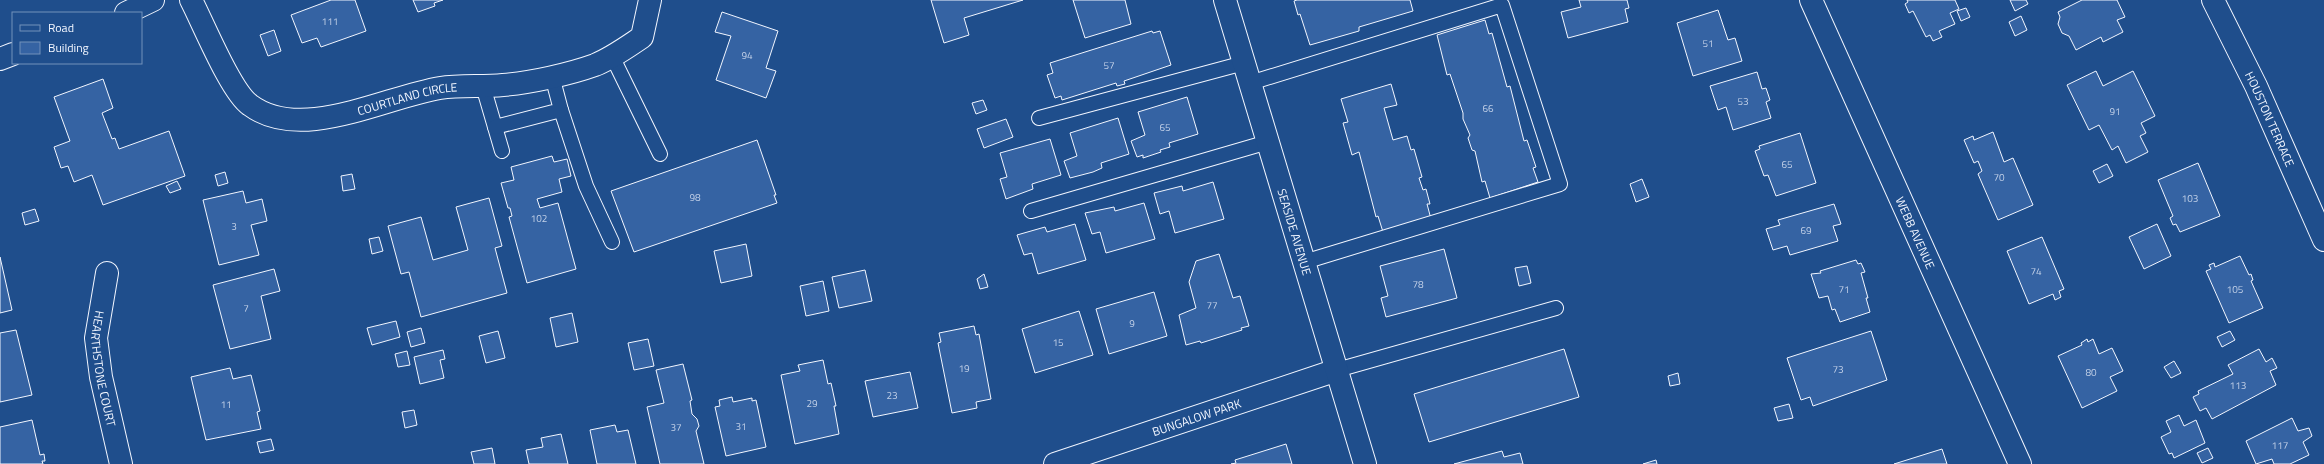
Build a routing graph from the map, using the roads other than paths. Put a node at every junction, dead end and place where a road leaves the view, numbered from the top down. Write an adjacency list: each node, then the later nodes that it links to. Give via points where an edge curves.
1 (153, 0): 7 (street)
2 (191, 0): 13 (street, COURTLAND CIRCLE, via 235,88 249,105 268,115 287,119 310,119 342,114 440,88)
3 (650, 0): 9 (street, COURTLAND CIRCLE, via 642,37)
4 (1224, 0): 11 (street, SEASIDE AVENUE)
5 (1811, 0): 30 (street, WEBB AVENUE)
6 (2213, 0): 21 (street, HOUSTON TERRACE, via 2256,86)
7 (128, 12)
8 (12, 54): 10 (street)
9 (612, 56): 12 (street, COURTLAND CIRCLE, via 595,64); 19 (lane)
10 (0, 59)
11 (1247, 73): 15 (lane); 17 (street, SEASIDE AVENUE); 23 (lane, via 1502,6 1560,184)
12 (552, 76): 13 (street, COURTLAND CIRCLE, via 505,85); 14 (lane)
13 (483, 86): 16 (lane)
14 (561, 110): 16 (lane); 22 (lane, via 586,186)
15 (1039, 118)
16 (495, 127): 18 (lane)
17 (1268, 142): 20 (lane); 23 (street, SEASIDE AVENUE)
18 (502, 151)
19 (660, 154)
20 (1031, 211)
21 (2324, 240)
22 (612, 242)
23 (1304, 262): 26 (street, SEASIDE AVENUE)
24 (107, 273): 27 (street, HEARTHSTONE COURT, via 96,338 101,377)
25 (1556, 308): 26 (lane)
26 (1337, 370): 28 (street, BUNGALOW PARK); 29 (street, SEASIDE AVENUE)
27 (122, 464)
28 (1055, 464)
29 (1365, 464)
30 (2020, 464)

